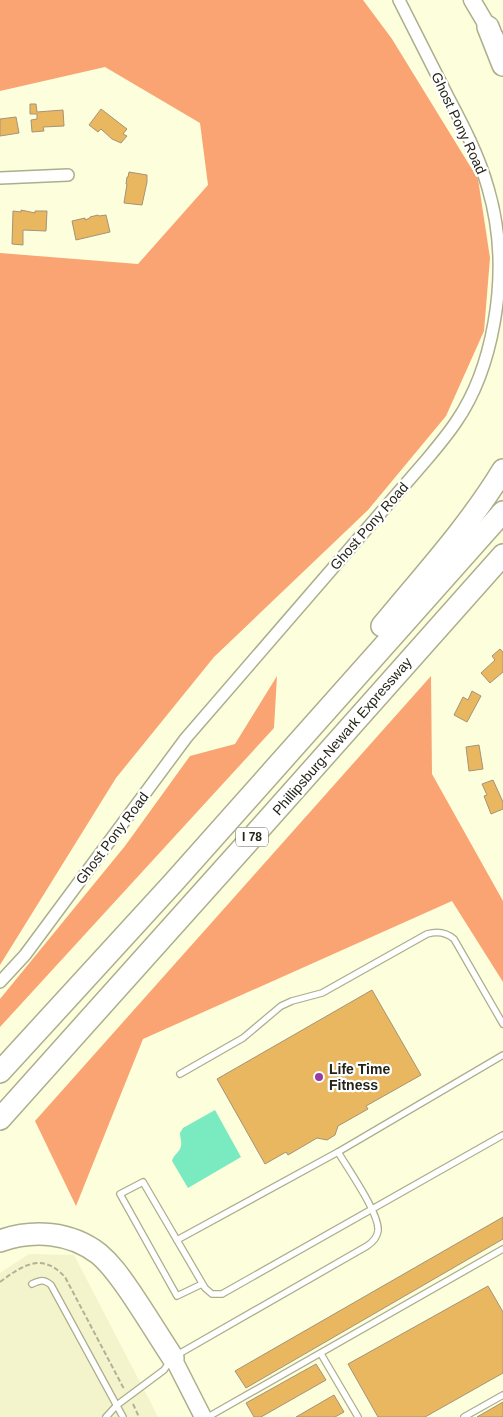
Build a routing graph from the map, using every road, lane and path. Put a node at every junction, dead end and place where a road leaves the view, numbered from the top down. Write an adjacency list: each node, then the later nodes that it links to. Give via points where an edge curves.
1 (399, 0): 11 (street, Ghost Pony Road, via 474,150 495,217 500,278 493,330 483,367 456,421 428,458 186,738 25,955)
2 (472, 0): 3 (street)
3 (498, 41): 4 (highway)
4 (503, 65)
5 (68, 175): 6 (street)
6 (0, 178)
7 (503, 470): 10 (highway, via 454,539 351,663)
8 (503, 512): 10 (highway, Phillipsburg-Newark Expressway / I 78)
9 (503, 555): 16 (highway, Phillipsburg-Newark Expressway / I 78)
10 (318, 718): 14 (highway, Phillipsburg-Newark Expressway / I 78)
11 (0, 982)
12 (503, 1024): 15 (lane, via 454,939 445,933 432,933 322,993 281,1006 243,1038)
13 (503, 1055): 18 (lane)
14 (0, 1072)
15 (180, 1074)
16 (0, 1119)
17 (503, 1135): 19 (lane)
18 (338, 1152): 19 (lane); 20 (lane)
19 (372, 1210): 24 (lane, via 228,1292 212,1294); 26 (lane, via 378,1231 372,1242)
20 (177, 1240): 24 (lane); 24 (lane, via 143,1182 120,1194 177,1296)
21 (0, 1241): 26 (highway, via 29,1234 48,1234 82,1244 98,1254 111,1265)
22 (503, 1249): 25 (lane)
23 (32, 1284): 28 (lane, via 42,1280 51,1285)
24 (202, 1284)
25 (321, 1354): 32 (lane); 33 (lane)
26 (173, 1358): 28 (lane, via 164,1370); 31 (street)
27 (503, 1395): 34 (lane)
28 (118, 1405): 29 (lane); 30 (lane)
29 (106, 1417)
30 (123, 1417)
31 (203, 1417)
32 (208, 1417)
33 (358, 1417)
34 (464, 1417)

